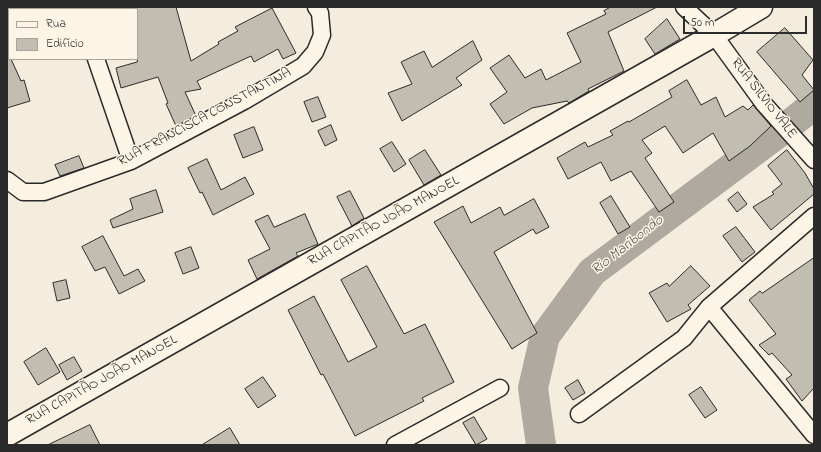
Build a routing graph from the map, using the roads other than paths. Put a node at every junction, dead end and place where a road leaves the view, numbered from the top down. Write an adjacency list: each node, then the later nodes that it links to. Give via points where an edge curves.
1 (684, 7): 4 (street, RUA SILVIO VALE)
2 (761, 7): 4 (main road, RUA CAPITÃO JOÃO MANOEL)
3 (318, 10): 7 (street, RUA FRANCISCA CONSTANTINA, via 322,35 315,52 303,66 244,101)
4 (714, 35): 6 (street, RUA SILVIO VALE, via 764,104); 14 (main road, RUA CAPITÃO JOÃO MANOEL)
5 (96, 60): 7 (street)
6 (814, 160)
7 (131, 161): 8 (street, RUA FRANCISCA CONSTANTINA, via 44,192 23,192)
8 (7, 180)
9 (814, 216): 10 (street)
10 (709, 306): 12 (street, via 684,338); 13 (street)
11 (500, 388): 15 (street)
12 (579, 414)
13 (814, 435)
14 (7, 436)
15 (395, 445)

